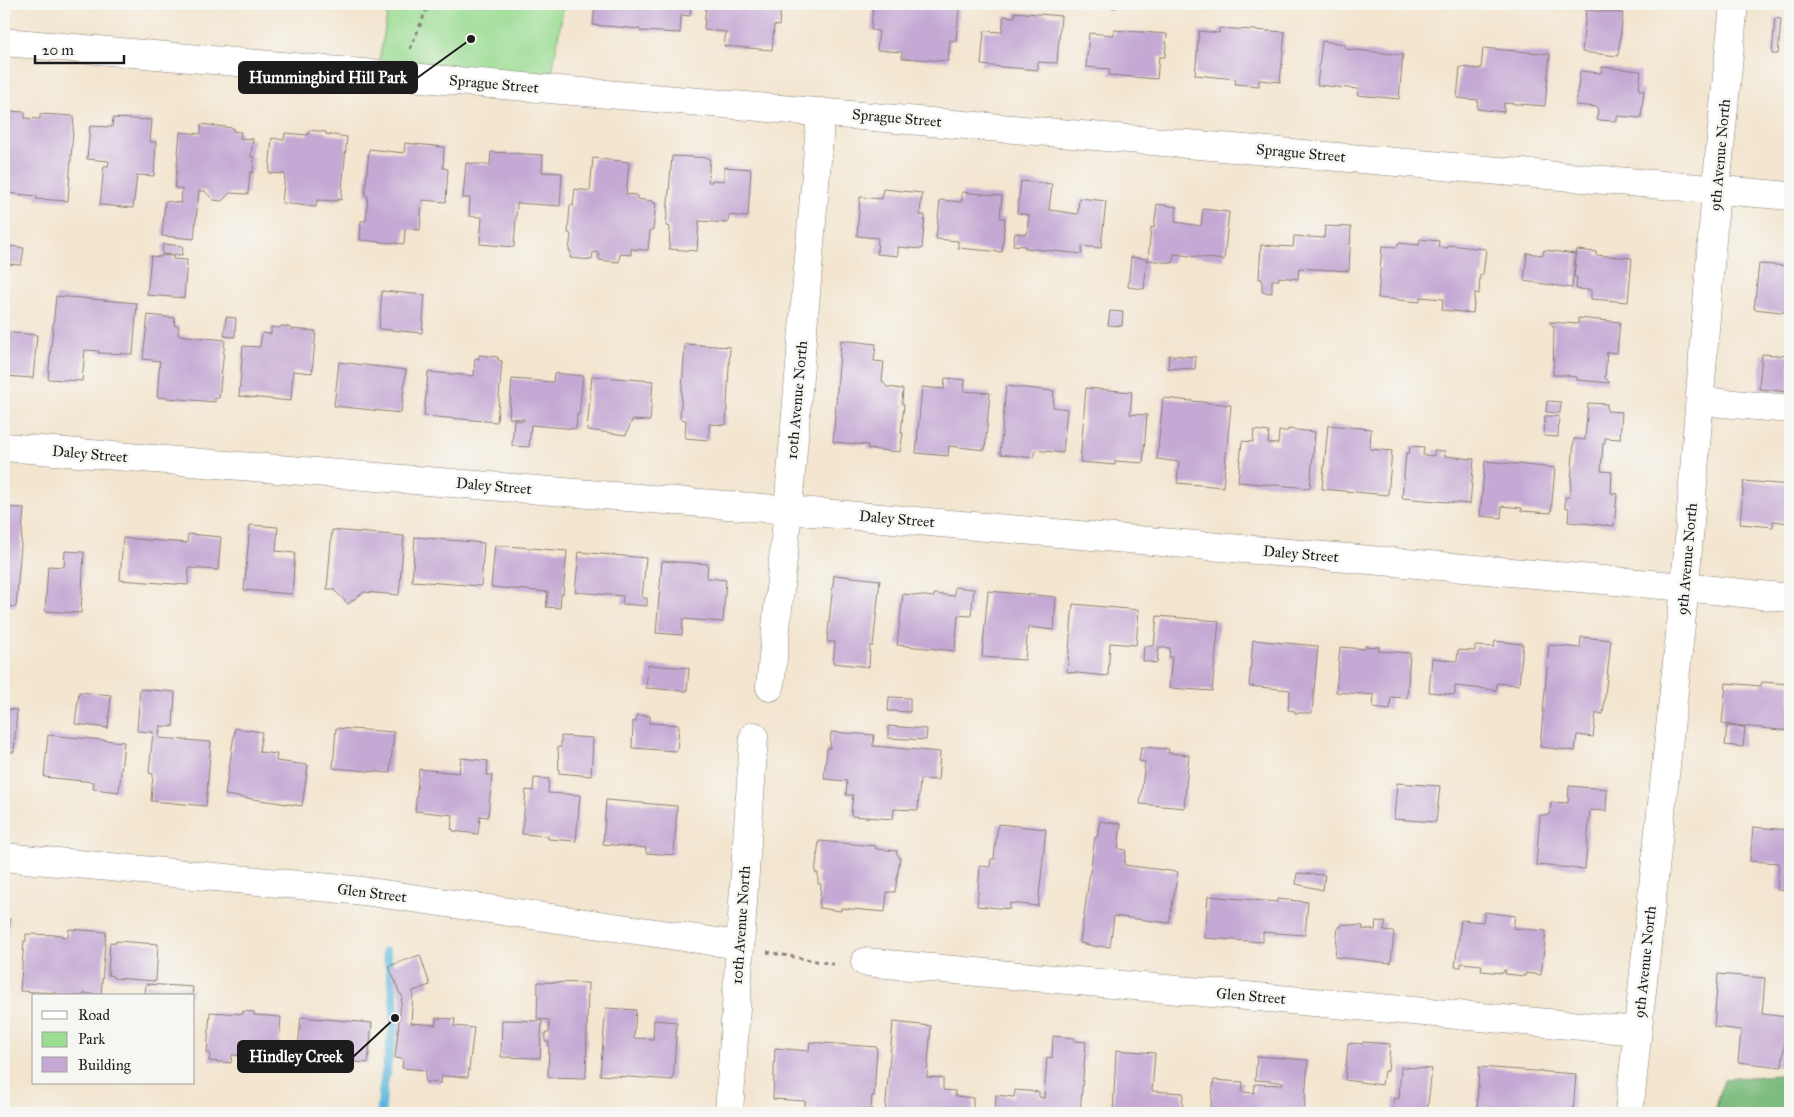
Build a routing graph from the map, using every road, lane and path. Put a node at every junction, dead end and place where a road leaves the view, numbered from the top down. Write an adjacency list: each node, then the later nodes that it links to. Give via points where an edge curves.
1 (429, 4): 4 (path)
2 (1734, 4): 6 (street, 9th Avenue North)
3 (4, 42): 4 (street, Sprague Street)
4 (398, 76): 5 (street, Sprague Street)
5 (821, 112): 6 (street, Sprague Street); 11 (street, 10th Avenue North)
6 (1716, 189): 7 (street, Sprague Street); 8 (street, 9th Avenue North)
7 (1790, 196)
8 (1700, 401): 9 (street); 12 (street, 9th Avenue North)
9 (1790, 409)
10 (4, 447): 11 (street, Daley Street)
11 (788, 510): 12 (street, Daley Street); 14 (street, 10th Avenue North)
12 (1685, 588): 13 (street, Daley Street); 19 (street, 9th Avenue North)
13 (1790, 598)
14 (770, 687)
15 (754, 736): 17 (street, 10th Avenue North)
16 (4, 857): 17 (street, Glen Street, via 363,891)
17 (739, 945): 18 (path, via 845,967); 20 (street, 10th Avenue North)
18 (865, 962): 19 (street, Glen Street)
19 (1637, 1031): 21 (street, 9th Avenue North)
20 (729, 1113)
21 (1629, 1113)

